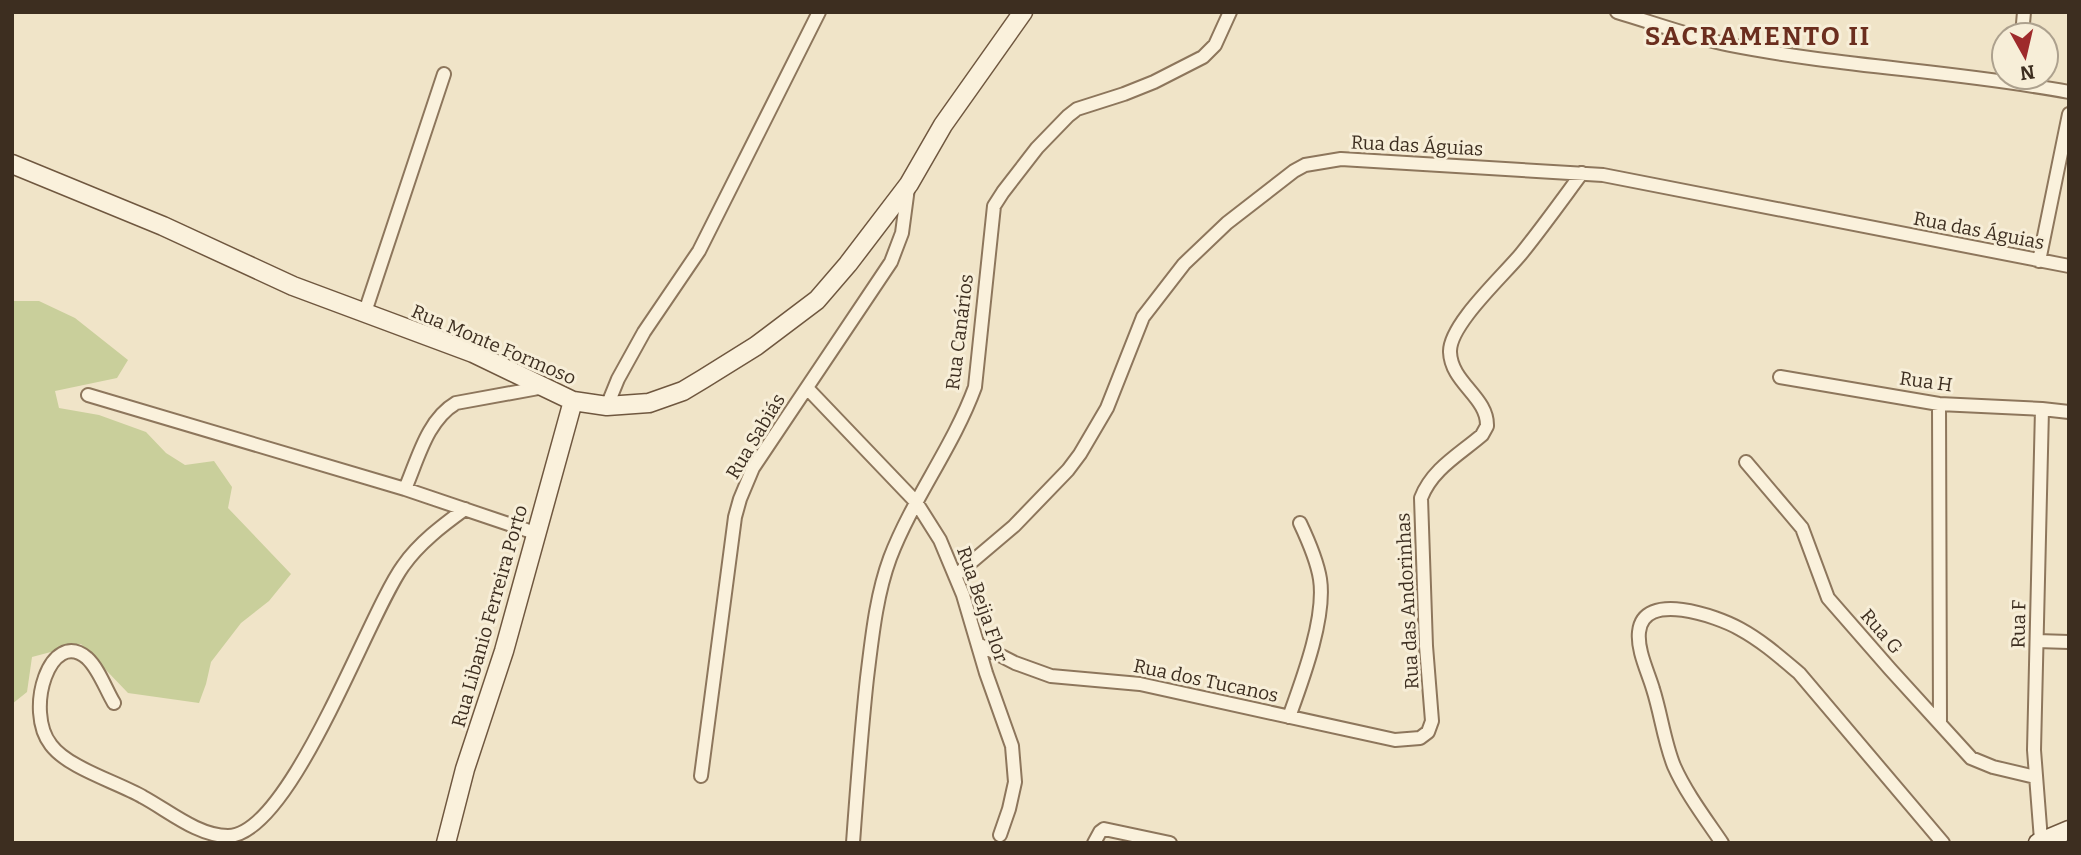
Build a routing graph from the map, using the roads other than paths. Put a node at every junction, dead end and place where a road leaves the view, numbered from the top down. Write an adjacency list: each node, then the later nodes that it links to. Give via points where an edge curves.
1 (819, 12): 20 (street, via 699,251 644,332)
2 (1023, 12): 10 (street, Rua Monte Formoso, via 943,125)
3 (1230, 12): 25 (street, Rua Canários, via 1215,45 1203,57 1068,116 1037,148 994,206 975,387)
4 (1617, 12): 6 (street, via 1732,45 1892,69)
5 (444, 74): 13 (street)
6 (1990, 78)
7 (2069, 114): 11 (street)
8 (12, 164): 13 (street, Rua Monte Formoso, via 293,286)
9 (1582, 173): 11 (street, Rua das Águias); 29 (street, Rua das Águias, via 1340,159 1294,171 1227,223 1184,264 1143,317 1107,408 1080,454 1014,526); 36 (street, Rua das Andorinhas, via 1452,338 1450,358 1483,407 1488,426 1433,476 1422,498 1432,710)
10 (909, 184): 16 (street, Rua Sabiás, via 902,233 891,262); 20 (street, Rua Monte Formoso, via 831,286 800,314 683,391 649,403)
11 (2039, 261): 12 (street, Rua das Águias)
12 (2069, 266)
13 (365, 312): 15 (street, Rua Monte Formoso, via 473,353)
14 (1780, 377): 19 (street, Rua H)
15 (544, 387): 18 (street, Rua Monte Formoso); 24 (street, via 456,403 444,410)
16 (807, 388): 25 (street, Rua Beija Flor); 37 (street, Rua Sabiás, via 752,468 735,517)
17 (88, 395): 24 (street)
18 (573, 401): 20 (street, Rua Monte Formoso); 28 (street, Rua Libanio Ferreira Porto)
19 (1939, 404): 21 (street, Rua H); 35 (street)
20 (607, 406)
21 (2042, 409): 22 (street, Rua H); 30 (street, Rua F)
22 (2069, 412)
23 (1746, 462): 35 (street, Rua G, via 1802,528 1832,603)
24 (405, 489): 26 (street)
25 (916, 502): 29 (street, Rua Beija Flor, via 936,531); 43 (street, Rua Canários, via 890,560 876,611)
26 (466, 509): 28 (street); 33 (street, via 402,567 311,749 277,797 246,830 233,836 206,833 73,763 50,745 39,719 42,682 54,661 66,653 80,654 92,664)
27 (1300, 523): 34 (street, via 1321,591 1309,657)
28 (536, 533): 42 (street, Rua Libanio Ferreira Porto)
29 (955, 576): 32 (street, Rua Beija Flor)
30 (2037, 640): 31 (street); 38 (street, Rua F)
31 (2069, 642)
32 (978, 644): 34 (street, Rua dos Tucanos, via 1040,673 1140,684); 40 (street, Rua Beija Flor, via 1010,738 1014,765 1015,782)
33 (114, 703)
34 (1289, 717): 36 (street, Rua dos Tucanos, via 1402,741)
35 (1940, 723): 38 (street, Rua G, via 1981,764)
36 (1428, 732)
37 (701, 776)
38 (2035, 777): 41 (street, Rua F)
39 (2069, 830): 41 (street)
40 (1000, 835)
41 (2040, 842)
42 (446, 843)
43 (853, 843)
44 (1094, 843): 45 (street, via 1104,830)
45 (1170, 843)
46 (1722, 843): 47 (street, via 1671,756 1639,639 1645,616 1664,608 1718,619 1773,650 1800,673)
47 (1943, 843)

